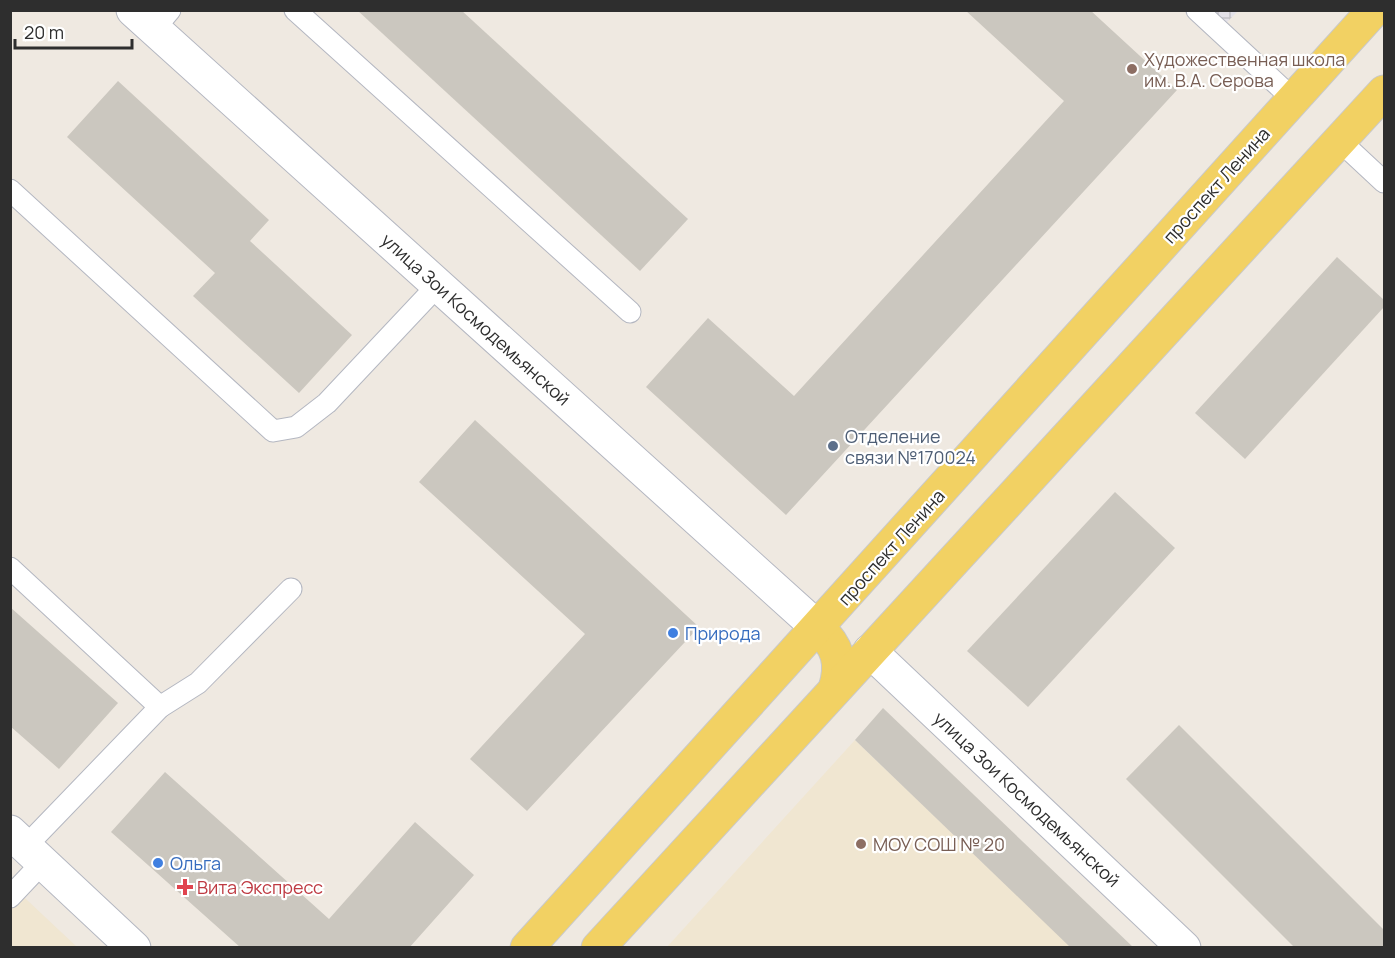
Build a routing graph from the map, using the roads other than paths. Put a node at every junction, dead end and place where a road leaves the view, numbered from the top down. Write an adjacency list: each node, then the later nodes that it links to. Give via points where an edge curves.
1 (296, 10): 11 (lane)
2 (1197, 10): 6 (lane)
3 (1374, 10): 6 (main road, проспект Ленина)
4 (152, 17): 10 (street, улица Зои Космодемьянской)
5 (1384, 92): 7 (main road)
6 (1293, 99): 14 (main road, проспект Ленина)
7 (1340, 141): 8 (lane); 15 (main road)
8 (1384, 182)
9 (10, 190): 10 (lane, via 273,431 296,427 327,403)
10 (438, 285): 14 (street, улица Зои Космодемьянской)
11 (630, 312)
12 (10, 568): 17 (lane)
13 (291, 589): 17 (lane, via 198,683)
14 (818, 628): 16 (main road, via 831,640 839,657); 21 (main road, проспект Ленина)
15 (870, 651): 16 (main road); 23 (street, улица Зои Космодемьянской)
16 (835, 689): 22 (main road)
17 (160, 707): 18 (lane)
18 (27, 847): 19 (lane); 20 (street)
19 (10, 897)
20 (134, 948)
21 (528, 948)
22 (598, 948)
23 (1184, 948)

